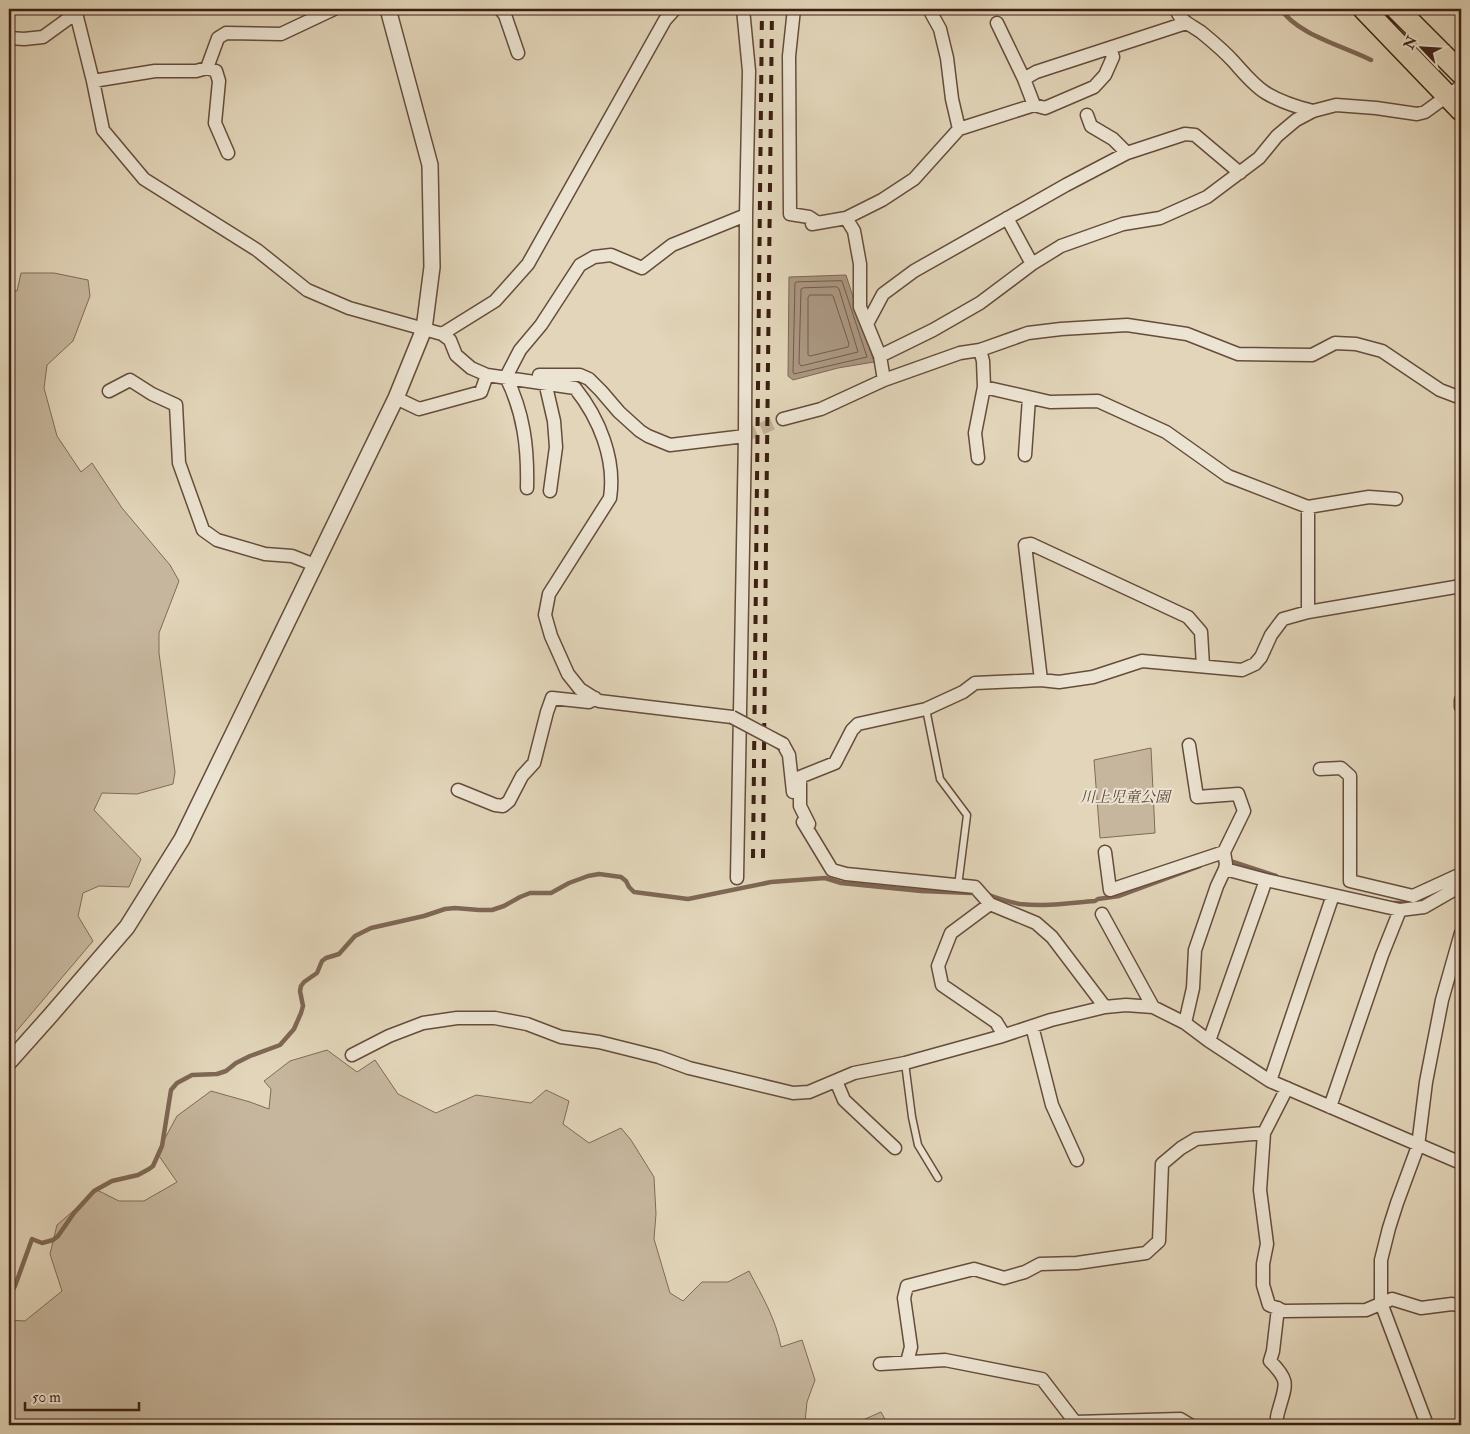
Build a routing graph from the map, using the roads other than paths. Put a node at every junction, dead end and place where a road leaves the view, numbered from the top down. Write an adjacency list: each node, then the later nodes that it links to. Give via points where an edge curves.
1 (334, 9): 17 (street, via 281,34 226,33 218,38)
2 (388, 9): 33 (street, via 430,166 432,267)
3 (500, 9): 16 (street, via 505,14)
4 (675, 9): 34 (street, via 665,20 528,264 495,301)
5 (744, 9): 28 (street, via 749,71)
6 (794, 9): 29 (street, via 789,56 790,214 810,217 815,224)
7 (929, 9): 24 (street, via 940,29)
8 (1176, 9): 13 (street)
9 (1364, 9): 20 (highway)
10 (1397, 9): 20 (highway)
11 (75, 11): 14 (street, via 43,37); 19 (street)
12 (997, 23): 18 (street)
13 (1186, 23): 15 (street); 22 (street, via 1219,47 1264,92)
14 (9, 38)
15 (1110, 48): 18 (street, via 1036,72); 21 (street, via 1113,58 1094,88 1045,108)
16 (518, 53)
17 (207, 68): 19 (street, via 154,71); 25 (street, via 216,71 219,81 215,123)
18 (1024, 79): 21 (street)
19 (94, 80): 33 (street, via 103,130 144,179 257,250 307,290 349,308)
20 (1458, 83): 22 (street, via 1425,112 1417,114 1336,105)
21 (1034, 105): 24 (street)
22 (1313, 111): 27 (street, via 1277,136 1259,158)
23 (1087, 115): 26 (street, via 1092,126 1114,139)
24 (959, 129): 29 (street, via 914,179)
25 (228, 152)
26 (1128, 153): 27 (street, via 1185,134 1195,135); 30 (street)
27 (1240, 173): 31 (street, via 1207,197 1160,218 1123,224 1061,246)
28 (746, 214): 38 (street, via 672,245 642,268 611,255 594,257 580,265 520,350); 47 (street)
29 (846, 218): 32 (street, via 854,231 860,264 860,308)
30 (1007, 218): 31 (street); 32 (street, via 914,271 883,294)
31 (1032, 264): 36 (street, via 980,302)
32 (867, 324): 36 (street)
33 (424, 329): 34 (street); 43 (street)
34 (442, 334): 37 (street, via 450,340 456,355)
35 (980, 350): 39 (street, via 960,353); 41 (street); 45 (street, via 1028,333 1128,325 1187,334 1238,354 1312,355 1335,343 1356,344 1382,352 1440,390)
36 (880, 356): 39 (street)
37 (487, 375): 38 (street); 43 (street, via 481,392 418,409)
38 (506, 377): 40 (street); 50 (street, via 516,397 526,442)
39 (884, 380): 46 (street, via 821,409)
40 (542, 382): 47 (street, via 539,375 580,375 589,379 640,431 670,445); 51 (street, via 554,421 556,447); 59 (street, via 574,388 585,401 602,435 610,466 610,498 549,594 546,615 551,636 568,674 580,689)
41 (984, 387): 44 (street); 49 (street, via 974,433)
42 (109, 390): 54 (street, via 130,380 176,405 179,463 203,530 217,540 265,554 292,556)
43 (396, 398): 54 (street)
44 (1029, 398): 48 (street); 53 (street, via 1050,402 1098,401 1166,432 1228,476)
45 (1461, 398)
46 (783, 419)
47 (745, 436): 70 (street)
48 (1025, 455)
49 (978, 458)
50 (527, 488)
51 (550, 491)
52 (1396, 499): 53 (street, via 1369,497)
53 (1308, 507): 56 (street)
54 (315, 565): 86 (street, via 182,839 127,927)
55 (1461, 586): 56 (street)
56 (1308, 612): 57 (street, via 1283,619 1255,664 1242,670)
57 (1203, 666): 58 (street, via 1142,661 1093,678 1059,682); 58 (street, via 1201,632 1188,617 1031,544 1025,545)
58 (1041, 680): 62 (street, via 975,683)
59 (595, 698): 65 (street, via 589,702 552,698 534,763 503,806); 66 (street, bridge, via 732,717 783,744 789,754 794,808)
60 (1461, 700): 61 (street)
61 (1461, 707)
62 (926, 709): 66 (street, via 858,724 835,763 800,777 800,806 809,824); 72 (lane, via 940,779 967,815)
63 (1189, 745): 68 (street, via 1197,797 1238,794 1244,810)
64 (1320, 769): 69 (street, via 1341,768 1350,776 1350,881 1413,896)
65 (458, 790)
66 (807, 828): 72 (street, via 832,870)
67 (1105, 852): 68 (street, via 1110,890)
68 (1225, 860): 71 (street); 81 (street, via 1195,950 1193,988)
69 (1461, 874)
70 (737, 878)
71 (1266, 880): 74 (street); 84 (street)
72 (958, 886): 75 (street, via 975,887)
73 (1461, 888): 76 (street, via 1424,907)
74 (1333, 895): 76 (street); 89 (street)
75 (983, 897): 79 (street, via 1036,923 1052,938); 83 (street, via 951,933 938,966 942,985 996,1022)
76 (1400, 910): 91 (street)
77 (1102, 914): 80 (street)
78 (1461, 933): 93 (street, via 1442,1000)
79 (1105, 1007): 80 (street); 82 (street)
80 (1153, 1007): 81 (street)
81 (1185, 1023): 84 (street)
82 (1032, 1026): 83 (street); 95 (street, via 1052,1105)
83 (1004, 1035): 87 (street)
84 (1209, 1041): 89 (street)
85 (352, 1055): 88 (street, via 423,1023 457,1018 495,1018 793,1093 809,1092)
86 (9, 1062)
87 (905, 1063): 88 (street, via 854,1073); 97 (lane, via 918,1145)
88 (836, 1081): 94 (street, via 844,1100)
89 (1270, 1081): 90 (street)
90 (1287, 1088): 91 (street); 92 (street)
91 (1330, 1107): 93 (street)
92 (1264, 1133): 100 (street, via 1260,1190 1267,1244 1263,1264 1264,1285 1269,1305); 101 (street, via 1196,1139 1162,1164 1159,1241 1146,1253 1076,1263 1040,1264 1004,1278 974,1269 907,1286 904,1298 912,1347)
93 (1418, 1146): 96 (street); 98 (street, via 1394,1211 1381,1260)
94 (895, 1148)
95 (1077, 1160)
96 (1461, 1163)
97 (938, 1178)
98 (1381, 1303): 99 (street, via 1392,1299 1421,1308); 100 (street, via 1366,1310 1284,1311); 105 (street)
99 (1461, 1306)
100 (1278, 1308): 104 (street, via 1270,1361 1281,1372 1285,1385 1276,1420)
101 (906, 1362): 102 (street); 103 (street, via 946,1360 1042,1379 1075,1422 1180,1419)
102 (880, 1364)
103 (1190, 1425)
104 (1278, 1425)
105 (1427, 1425)

